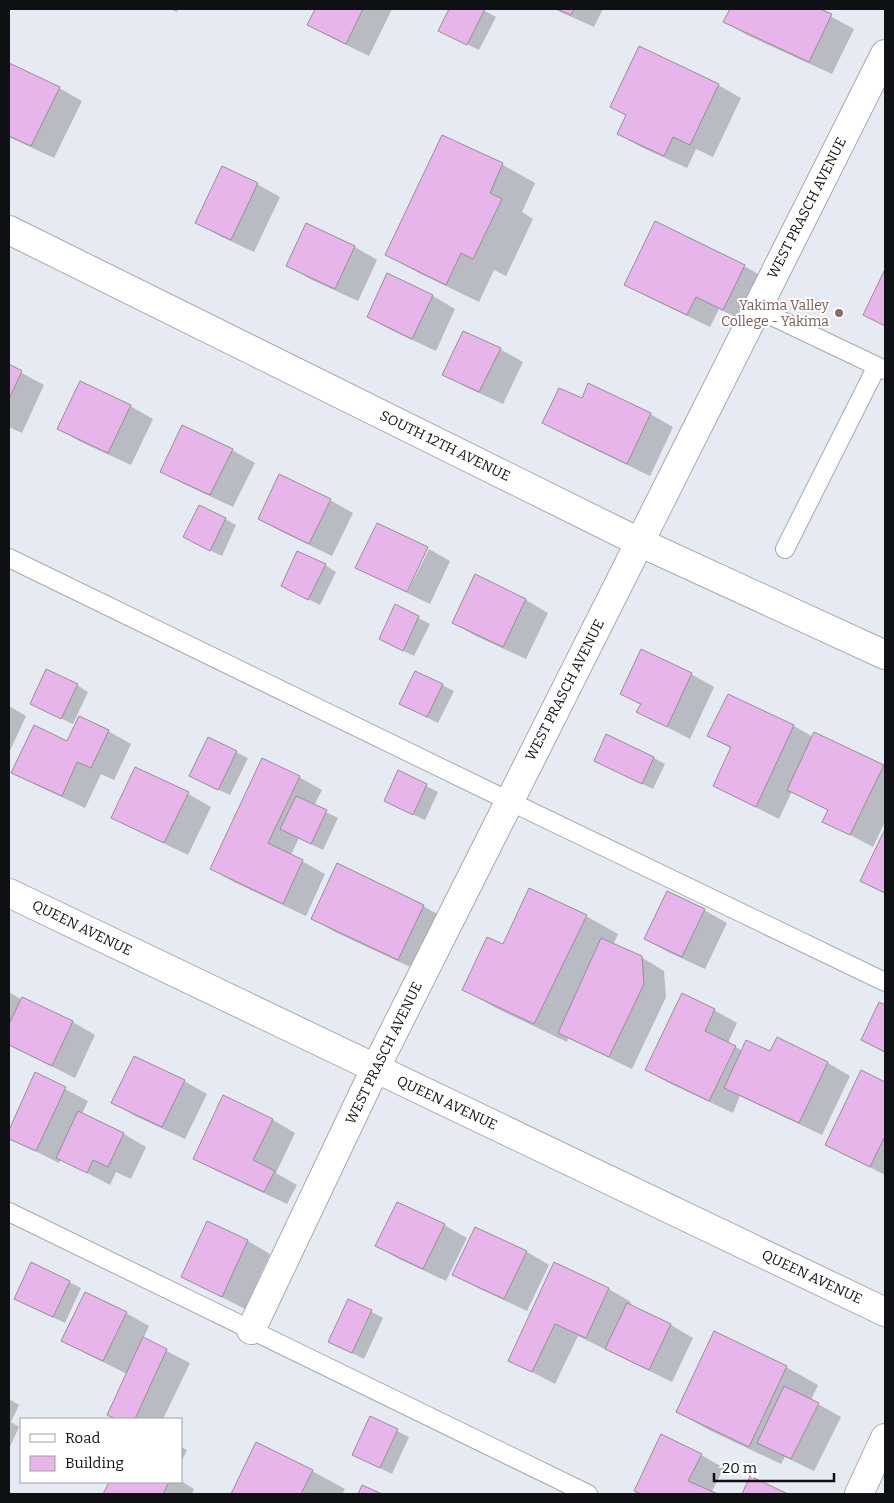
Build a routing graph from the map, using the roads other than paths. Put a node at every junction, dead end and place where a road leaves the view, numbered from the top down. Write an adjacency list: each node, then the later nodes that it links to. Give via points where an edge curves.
1 (885, 54): 3 (street, WEST PRASCH AVENUE)
2 (9, 230): 5 (street, SOUTH 12TH AVENUE)
3 (757, 308): 4 (lane); 5 (street, WEST PRASCH AVENUE)
4 (881, 368): 6 (lane)
5 (639, 542): 8 (street, SOUTH 12TH AVENUE); 9 (street, WEST PRASCH AVENUE)
6 (785, 549)
7 (9, 558): 9 (lane)
8 (885, 655)
9 (509, 801): 11 (lane); 12 (street, WEST PRASCH AVENUE)
10 (9, 893): 12 (street, QUEEN AVENUE)
11 (885, 982)
12 (375, 1069): 14 (street, QUEEN AVENUE); 15 (street, WEST PRASCH AVENUE)
13 (9, 1212): 15 (lane)
14 (885, 1312)
15 (251, 1330): 17 (lane)
16 (885, 1438): 18 (street)
17 (588, 1494)
18 (859, 1494)

